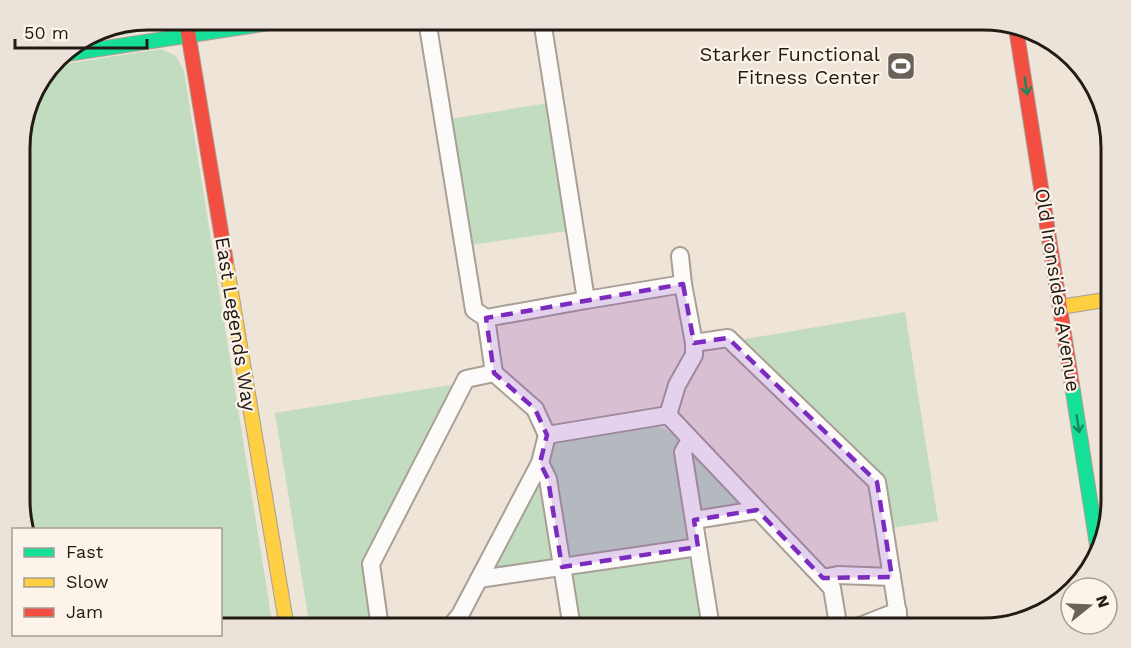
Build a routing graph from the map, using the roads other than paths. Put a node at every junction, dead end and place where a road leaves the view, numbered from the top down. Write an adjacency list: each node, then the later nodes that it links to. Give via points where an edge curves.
1 (174, 30): 6 (street)
2 (188, 30): 27 (street, East Legends Way)
3 (429, 30): 12 (street, via 462,251 474,310)
4 (544, 30): 9 (street)
5 (1017, 35): 11 (street, Old Ironsides Avenue, one-way to 11)
6 (82, 50)
7 (680, 256): 8 (street)
8 (683, 284): 9 (street); 13 (street)
9 (586, 300): 12 (street)
10 (1101, 301): 11 (street)
11 (1060, 307): 21 (street, Old Ironsides Avenue, one-way to 21)
12 (486, 318): 14 (street)
13 (694, 343): 15 (street, via 694,355 677,384); 24 (street, via 728,338 877,482)
14 (494, 373): 16 (street, via 536,409); 28 (street, via 466,379 371,564)
15 (668, 415): 16 (street); 17 (street)
16 (547, 435): 18 (street)
17 (690, 440): 19 (street); 20 (street, via 682,452)
18 (540, 464): 23 (street, via 548,479); 26 (street)
19 (758, 510): 20 (street); 25 (street)
20 (694, 520): 22 (street)
21 (1096, 536)
22 (699, 547): 23 (street); 31 (street)
23 (562, 567): 26 (street); 30 (street)
24 (892, 577): 25 (street); 33 (street)
25 (823, 578): 32 (street, via 832,588)
26 (479, 579): 29 (street)
27 (285, 618)
28 (379, 618)
29 (457, 618)
30 (570, 618)
31 (710, 618)
32 (837, 618)
33 (899, 618)

